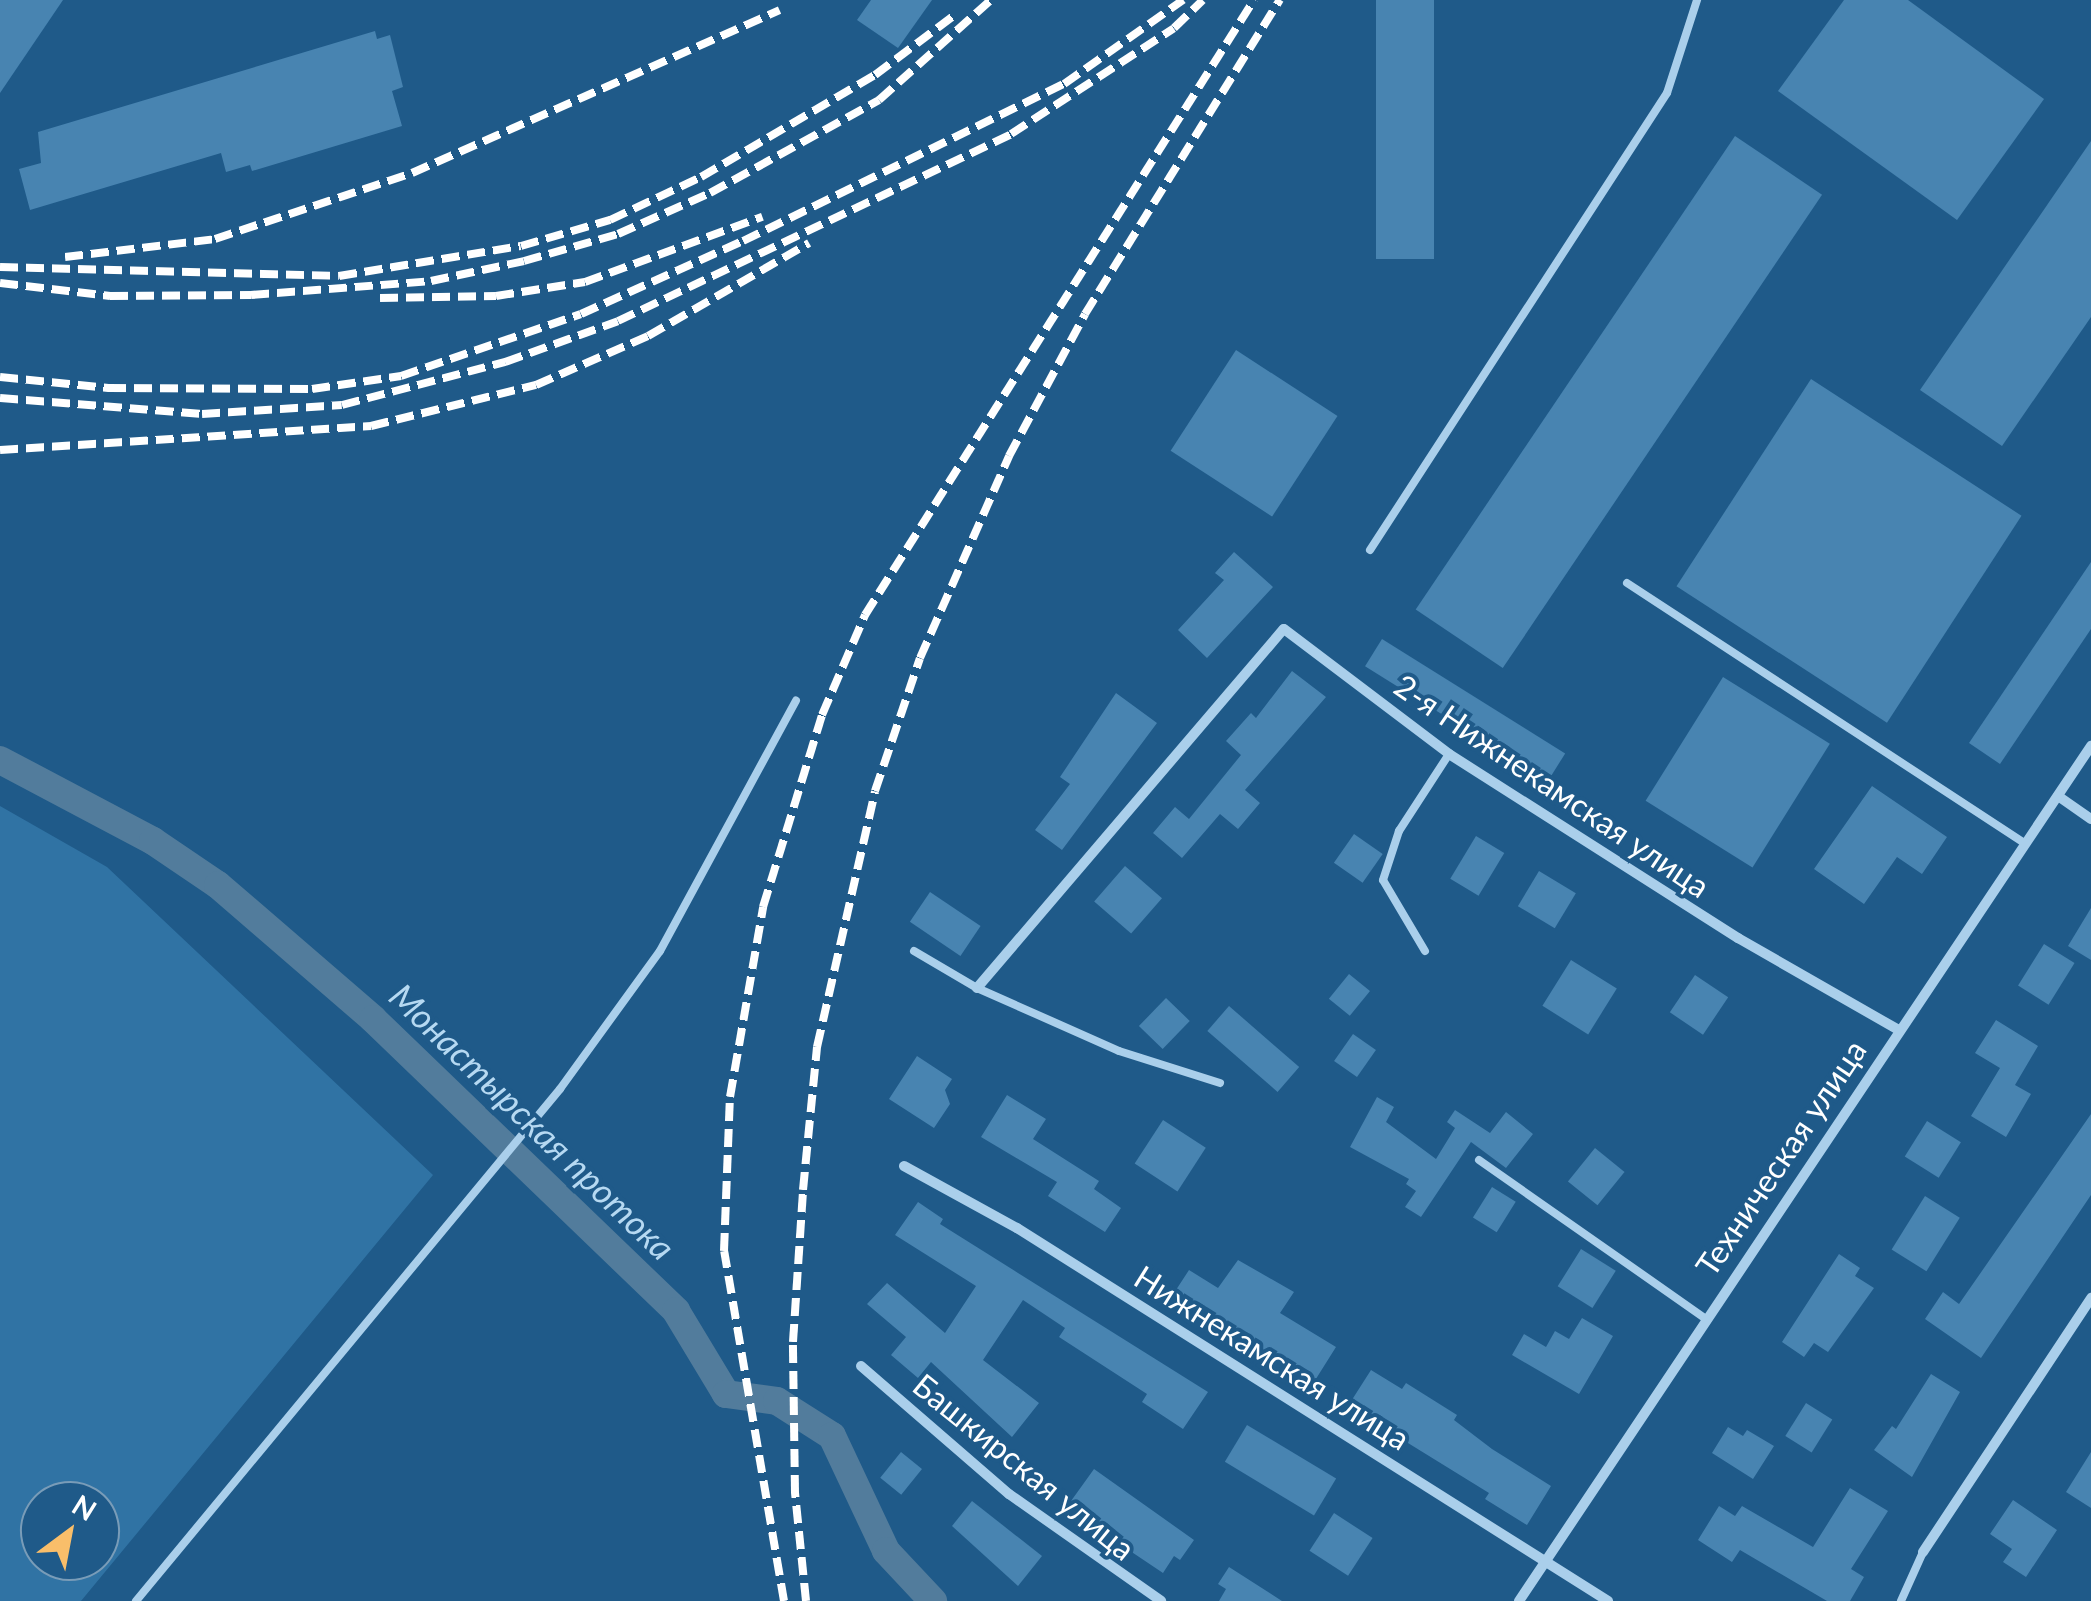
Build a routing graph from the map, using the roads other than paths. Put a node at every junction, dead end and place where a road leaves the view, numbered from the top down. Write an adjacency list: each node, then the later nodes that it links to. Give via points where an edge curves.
1 (1697, 0): 2 (lane, via 1667,93)
2 (1370, 550)
3 (1627, 584): 9 (lane)
4 (796, 700): 22 (lane, via 660,951 560,1089)
5 (2091, 746): 7 (street, Техническая улица)
6 (1449, 754): 10 (lane, via 1399,831 1383,880); 12 (street, 2-я Нижнекамская улица, via 1284,629); 13 (street, 2-я Нижнекамская улица, via 1738,938)
7 (2058, 796): 8 (street); 9 (street, Техническая улица)
8 (2091, 819)
9 (2024, 843): 13 (street, Техническая улица)
10 (1424, 951)
11 (914, 952): 12 (lane)
12 (977, 988): 14 (lane, via 1120,1052)
13 (1897, 1029): 18 (street, Техническая улица)
14 (1220, 1084)
15 (1479, 1160): 18 (lane)
16 (904, 1166): 21 (street, Нижнекамская улица, via 1017,1228)
17 (2091, 1298): 20 (street)
18 (1703, 1317): 21 (street, Техническая улица)
19 (861, 1366): 23 (street, Башкирская улица, via 1009,1494)
20 (1922, 1552): 26 (lane)
21 (1545, 1560): 24 (street, Техническая улица); 25 (street, Нижнекамская улица)
22 (136, 1601)
23 (1161, 1601)
24 (1519, 1601)
25 (1608, 1601)
26 (1901, 1601)

